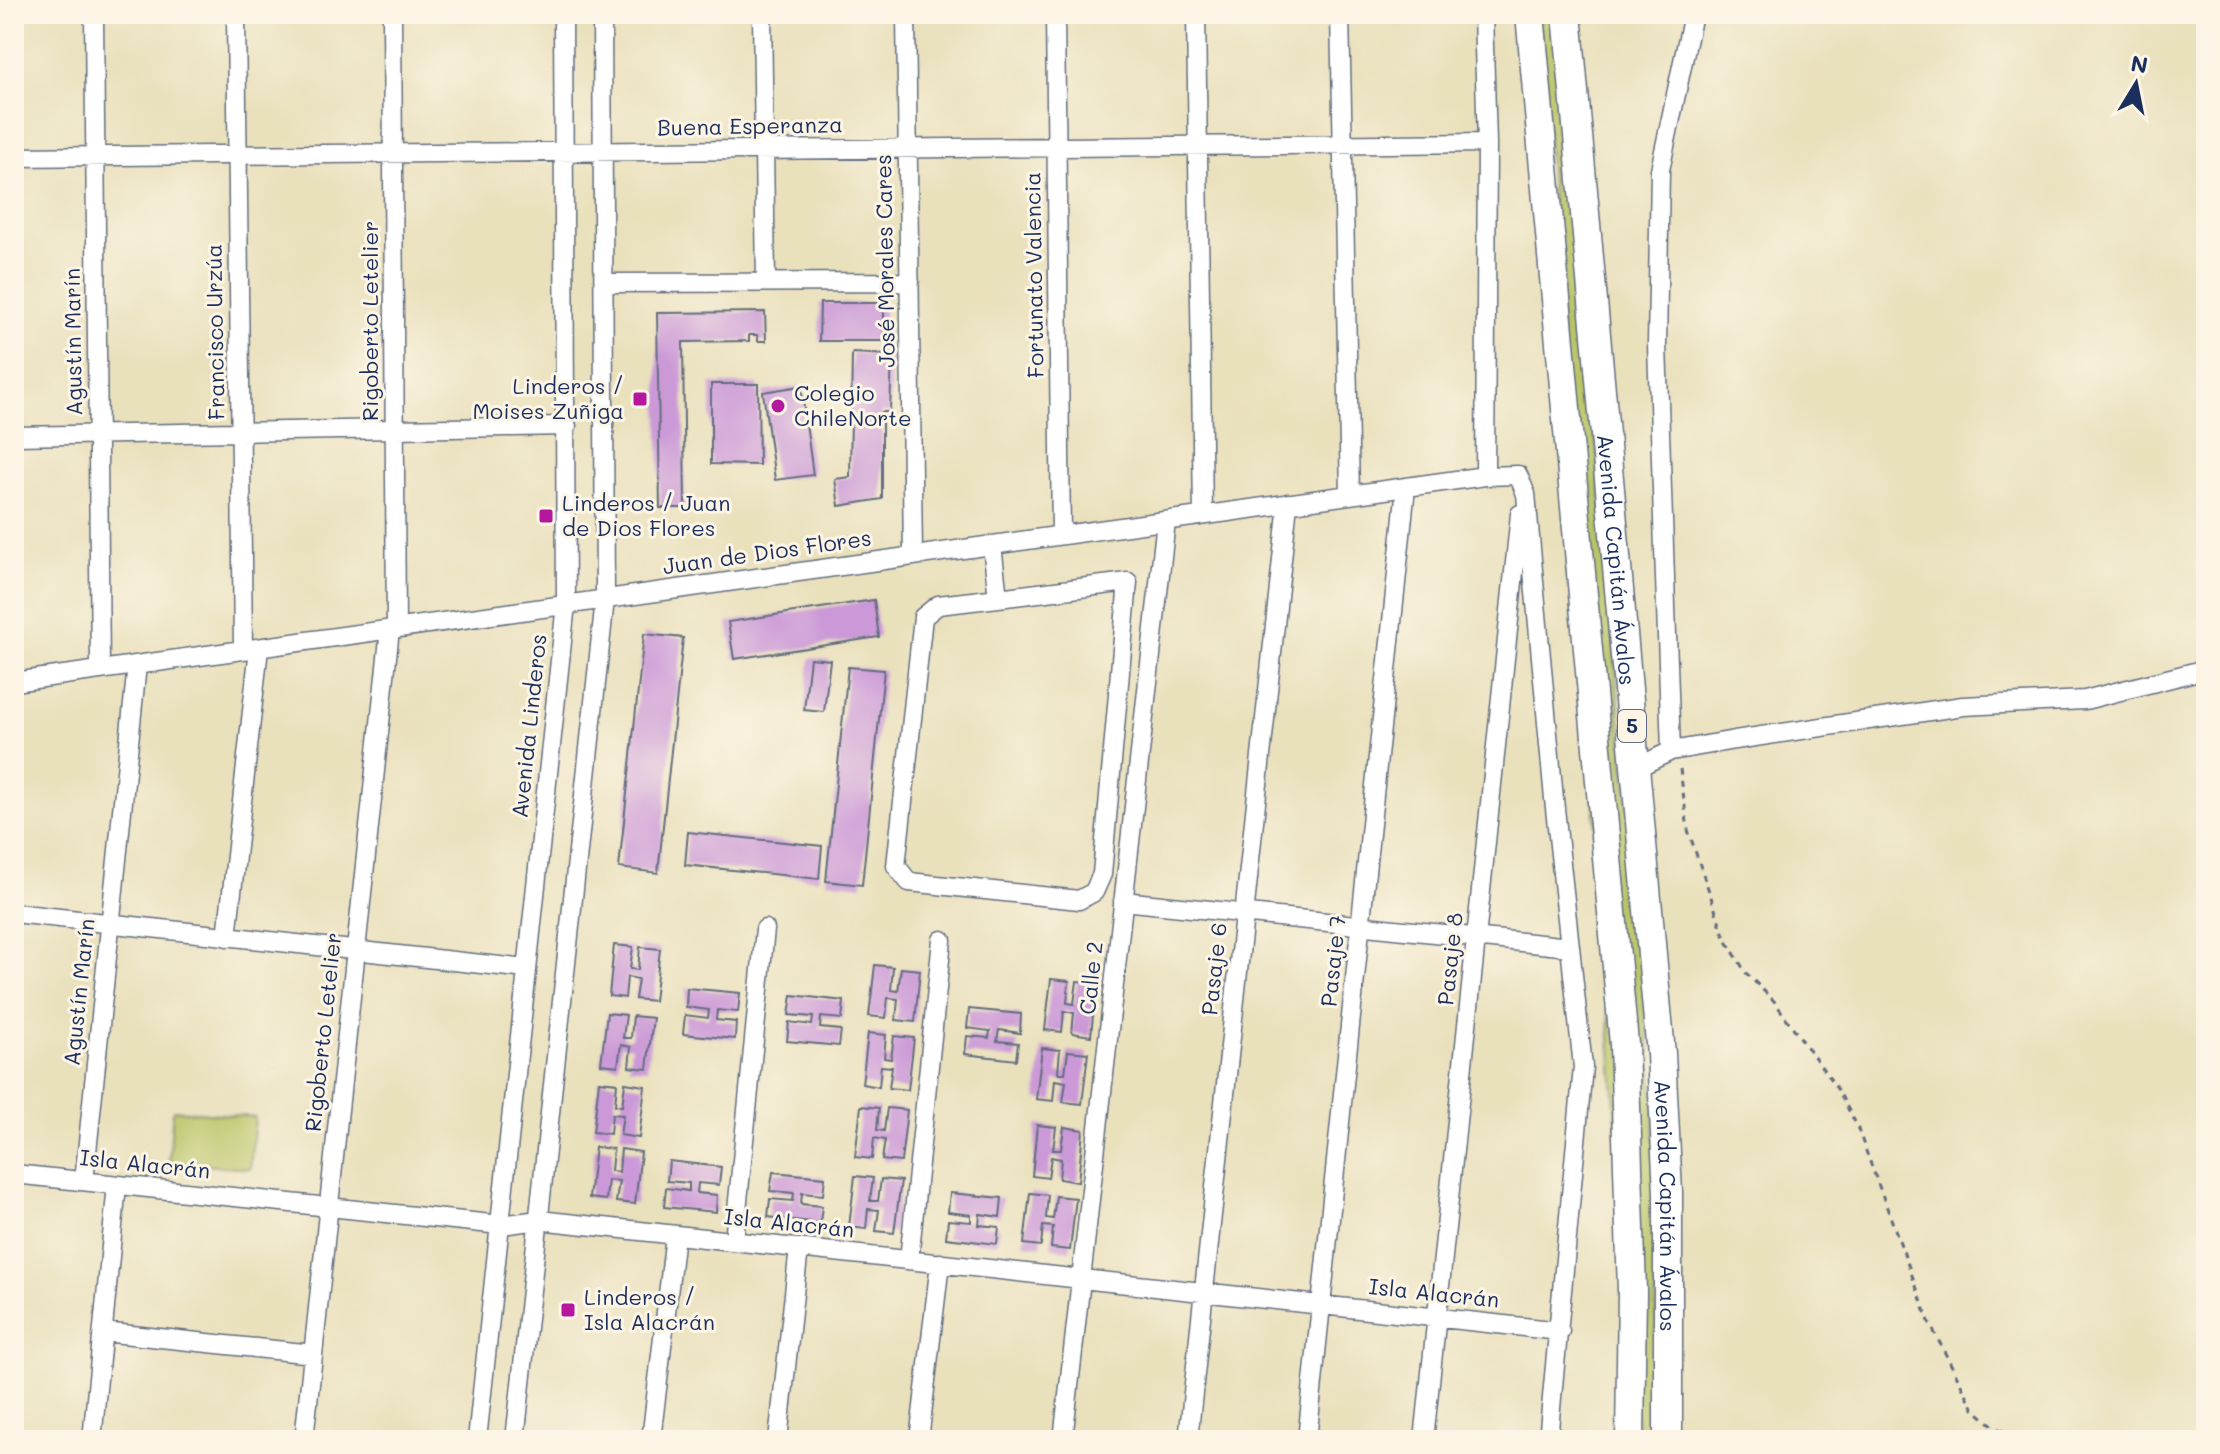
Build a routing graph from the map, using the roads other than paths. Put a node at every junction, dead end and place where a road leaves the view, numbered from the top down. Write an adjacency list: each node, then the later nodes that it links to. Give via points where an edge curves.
1 (94, 14): 25 (street, Agustín Marín)
2 (236, 14): 24 (street, Francisco Urzúa)
3 (392, 14): 23 (street, Rigoberto Letelier)
4 (563, 14): 22 (street, Avenida Linderos)
5 (602, 14): 21 (street)
6 (762, 14): 20 (street)
7 (906, 14): 19 (street, José Morales Cares)
8 (1055, 14): 18 (street, Fortunato Valencia)
9 (1196, 14): 17 (street)
10 (1340, 14): 16 (street)
11 (1483, 14): 15 (street)
12 (1530, 14): 98 (highway, Avenida Capitán Ávalos / 5, via 1625,1070 1632,1291)
13 (1567, 14): 55 (highway, Avenida Capitán Ávalos / 5)
14 (1693, 14): 54 (street, via 1660,170 1657,345)
15 (1487, 143): 16 (street, Buena Esperanza); 35 (street)
16 (1343, 144): 17 (street, Buena Esperanza); 38 (street)
17 (1198, 146): 18 (street, Buena Esperanza); 40 (street)
18 (1056, 147): 19 (street, Buena Esperanza); 42 (street, Fortunato Valencia)
19 (908, 148): 20 (street, Buena Esperanza); 28 (street, José Morales Cares)
20 (764, 150): 21 (street, Buena Esperanza); 27 (street)
21 (603, 151): 22 (street, Buena Esperanza); 29 (street)
22 (564, 152): 23 (street, Buena Esperanza); 30 (street, Avenida Linderos)
23 (393, 153): 24 (street, Buena Esperanza); 31 (street, Rigoberto Letelier)
24 (238, 155): 25 (street, Buena Esperanza); 32 (street, Francisco Urzúa)
25 (95, 156): 26 (street, Buena Esperanza); 33 (street, Agustín Marín)
26 (14, 157)
27 (766, 282): 28 (street); 29 (street)
28 (910, 282): 44 (street, José Morales Cares)
29 (605, 283): 46 (street)
30 (567, 426): 31 (street); 47 (street, Avenida Linderos)
31 (395, 429): 32 (street); 48 (street, Rigoberto Letelier)
32 (240, 432): 33 (street); 49 (street, Francisco Urzúa)
33 (98, 434): 34 (street); 52 (street, Agustín Marín)
34 (14, 436)
35 (1485, 476): 36 (street, Juan de Dios Flores, via 1510,473); 37 (street, Juan de Dios Flores)
36 (1523, 483): 63 (street, Pasaje 8); 65 (street)
37 (1406, 487): 38 (street, Juan de Dios Flores); 60 (street, Pasaje 7)
38 (1350, 495): 39 (street, Juan de Dios Flores)
39 (1288, 503): 40 (street, Juan de Dios Flores); 58 (street, Pasaje 6)
40 (1203, 515): 41 (street, Juan de Dios Flores)
41 (1166, 521): 42 (street, Juan de Dios Flores); 56 (street, Calle 2)
42 (1061, 535): 43 (street, Juan de Dios Flores)
43 (992, 545): 44 (street, Juan de Dios Flores); 45 (street)
44 (913, 556): 46 (street, Juan de Dios Flores)
45 (998, 598): 45 (street, via 938,605 923,617 896,866 909,882 1079,900 1094,892 1102,874 1128,582)
46 (605, 599): 47 (street, Juan de Dios Flores); 72 (street)
47 (566, 604): 48 (street, Juan de Dios Flores); 67 (street, Avenida Linderos)
48 (393, 629): 49 (street, Juan de Dios Flores); 66 (street, Rigoberto Letelier)
49 (251, 649): 50 (street, Juan de Dios Flores); 62 (street, Francisco Urzúa)
50 (137, 665): 52 (street, Juan de Dios Flores); 59 (street, Agustín Marín)
51 (2206, 669): 54 (street, via 2085,700 1963,706)
52 (100, 670): 53 (street, Juan de Dios Flores)
53 (14, 682)
54 (1671, 751): 55 (street)
55 (1636, 768): 99 (highway, Avenida Capitán Ávalos / 5, via 1667,1149)
56 (1123, 901): 58 (street); 79 (street, Calle 2)
57 (14, 913): 59 (street)
58 (1244, 913): 60 (street); 80 (street, Pasaje 6)
59 (111, 924): 62 (street); 69 (street, Agustín Marín)
60 (1361, 926): 63 (street); 81 (street, Pasaje 7)
61 (765, 929): 75 (street)
62 (227, 937): 66 (street)
63 (1476, 938): 65 (street); 82 (street, Pasaje 8)
64 (942, 940): 77 (street)
65 (1570, 947): 83 (street, via 1583,1082)
66 (356, 951): 67 (street); 71 (street, Rigoberto Letelier)
67 (527, 969): 73 (street, Avenida Linderos)
68 (14, 1174): 69 (street, Isla Alacrán)
69 (84, 1181): 70 (street, Isla Alacrán)
70 (117, 1185): 71 (street, Isla Alacrán); 84 (street)
71 (329, 1207): 73 (street, Isla Alacrán); 85 (street, Rigoberto Letelier)
72 (539, 1220): 73 (street, Isla Alacrán); 74 (street, Isla Alacrán); 89 (street)
73 (501, 1225): 88 (street, Avenida Linderos)
74 (675, 1235): 75 (street, Isla Alacrán); 90 (street)
75 (734, 1241): 76 (street, Isla Alacrán)
76 (799, 1248): 77 (street, Isla Alacrán); 91 (street)
77 (909, 1260): 78 (street, Isla Alacrán)
78 (940, 1263): 79 (street, Isla Alacrán); 92 (street)
79 (1081, 1279): 80 (street, Isla Alacrán); 93 (street, Calle 2)
80 (1204, 1292): 81 (street, Isla Alacrán); 94 (street, Pasaje 6)
81 (1321, 1305): 82 (street, Isla Alacrán); 95 (street, Pasaje 7)
82 (1437, 1318): 83 (street, Isla Alacrán); 96 (street, Pasaje 8)
83 (1560, 1331): 97 (street)
84 (103, 1332): 85 (street); 86 (street)
85 (313, 1354): 87 (street, Rigoberto Letelier)
86 (92, 1440)
87 (304, 1440)
88 (477, 1440)
89 (515, 1440)
90 (651, 1440)
91 (778, 1440)
92 (919, 1440)
93 (1063, 1440)
94 (1188, 1440)
95 (1307, 1440)
96 (1424, 1440)
97 (1548, 1440)
98 (1630, 1440)
99 (1668, 1440)

